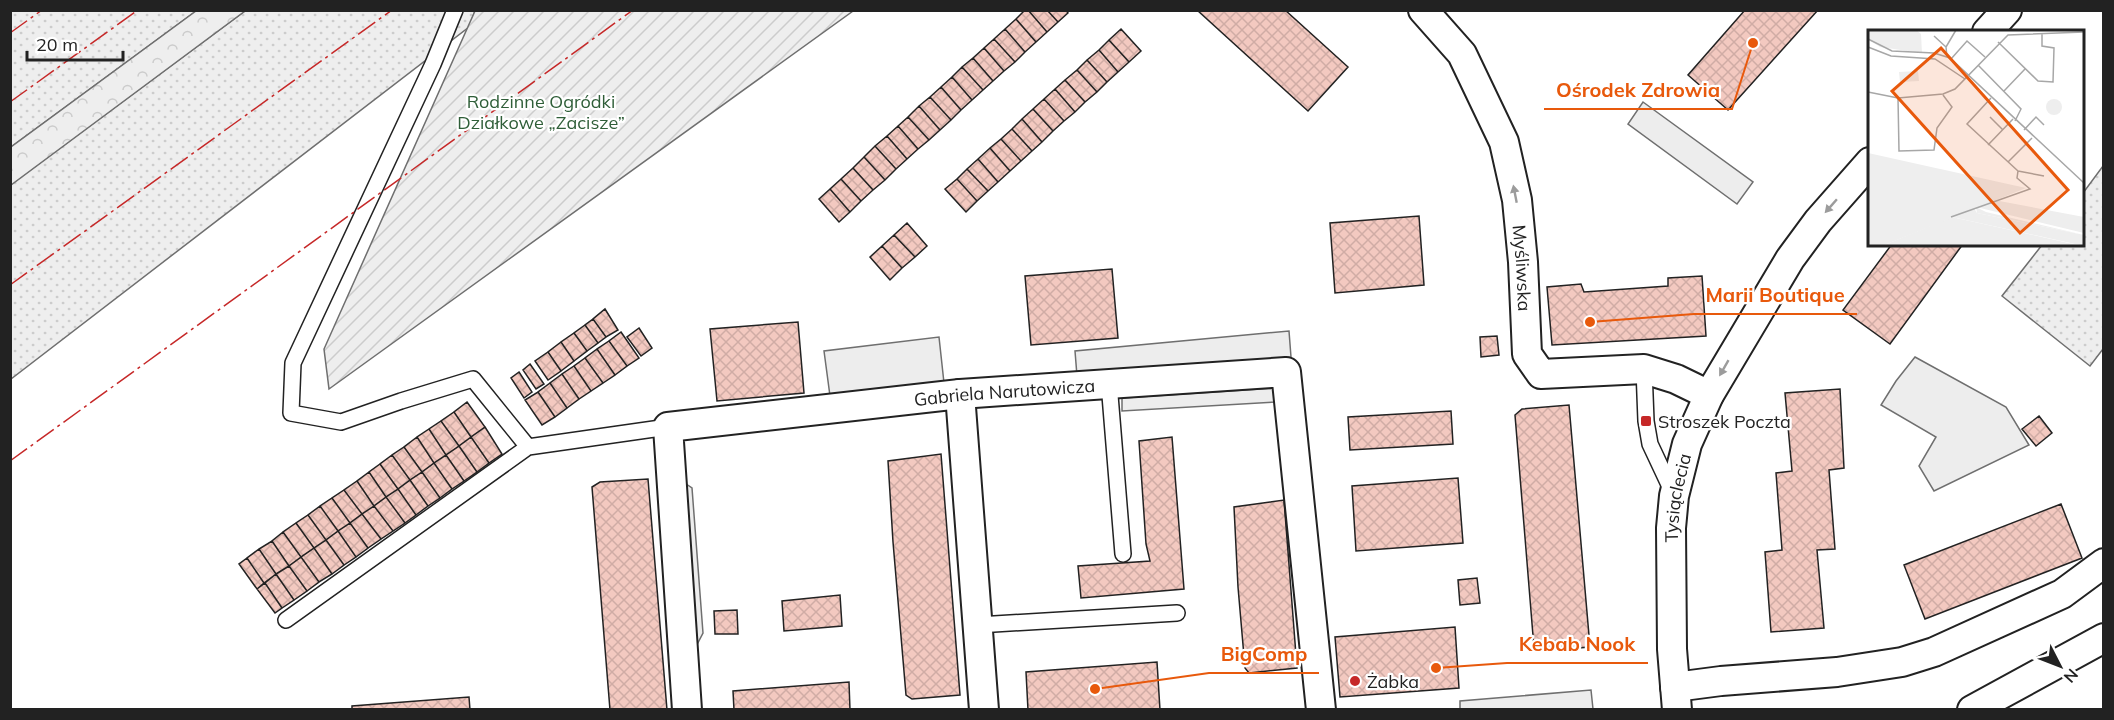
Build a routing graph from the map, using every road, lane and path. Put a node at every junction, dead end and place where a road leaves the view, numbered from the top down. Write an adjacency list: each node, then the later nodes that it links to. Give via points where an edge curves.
1 (455, 10): 11 (lane, via 293,363 291,412 341,422 473,379)
2 (1423, 10): 6 (street, Myśliwska, one-way to 2, via 1541,374 1527,354 1517,200 1504,142 1462,54)
3 (2007, 10): 4 (street)
4 (1989, 30)
5 (1868, 163): 9 (street, Tysiąclecia, one-way to 9, via 1818,220 1790,260)
6 (1644, 369): 9 (street, Myśliwska); 12 (lane, via 1650,444)
7 (1109, 383): 8 (street, Gabriela Narutowicza); 13 (lane); 23 (street, Gabriela Narutowicza, via 1286,372)
8 (960, 393): 10 (street, Gabriela Narutowicza); 17 (street)
9 (1709, 395): 12 (street, Tysiąclecia, via 1687,444)
10 (668, 427): 11 (lane); 21 (street)
11 (528, 447): 16 (lane)
12 (1674, 496): 19 (street, Tysiąclecia, via 1672,649)
13 (1123, 554)
14 (2103, 563): 19 (street, via 2061,594 1934,652 1902,662 1837,672 1721,681)
15 (1177, 613): 17 (lane)
16 (286, 621)
17 (978, 625): 22 (street)
18 (2103, 638): 20 (street)
19 (1676, 698)
20 (1990, 706)
21 (687, 710)
22 (984, 710)
23 (1320, 710)

